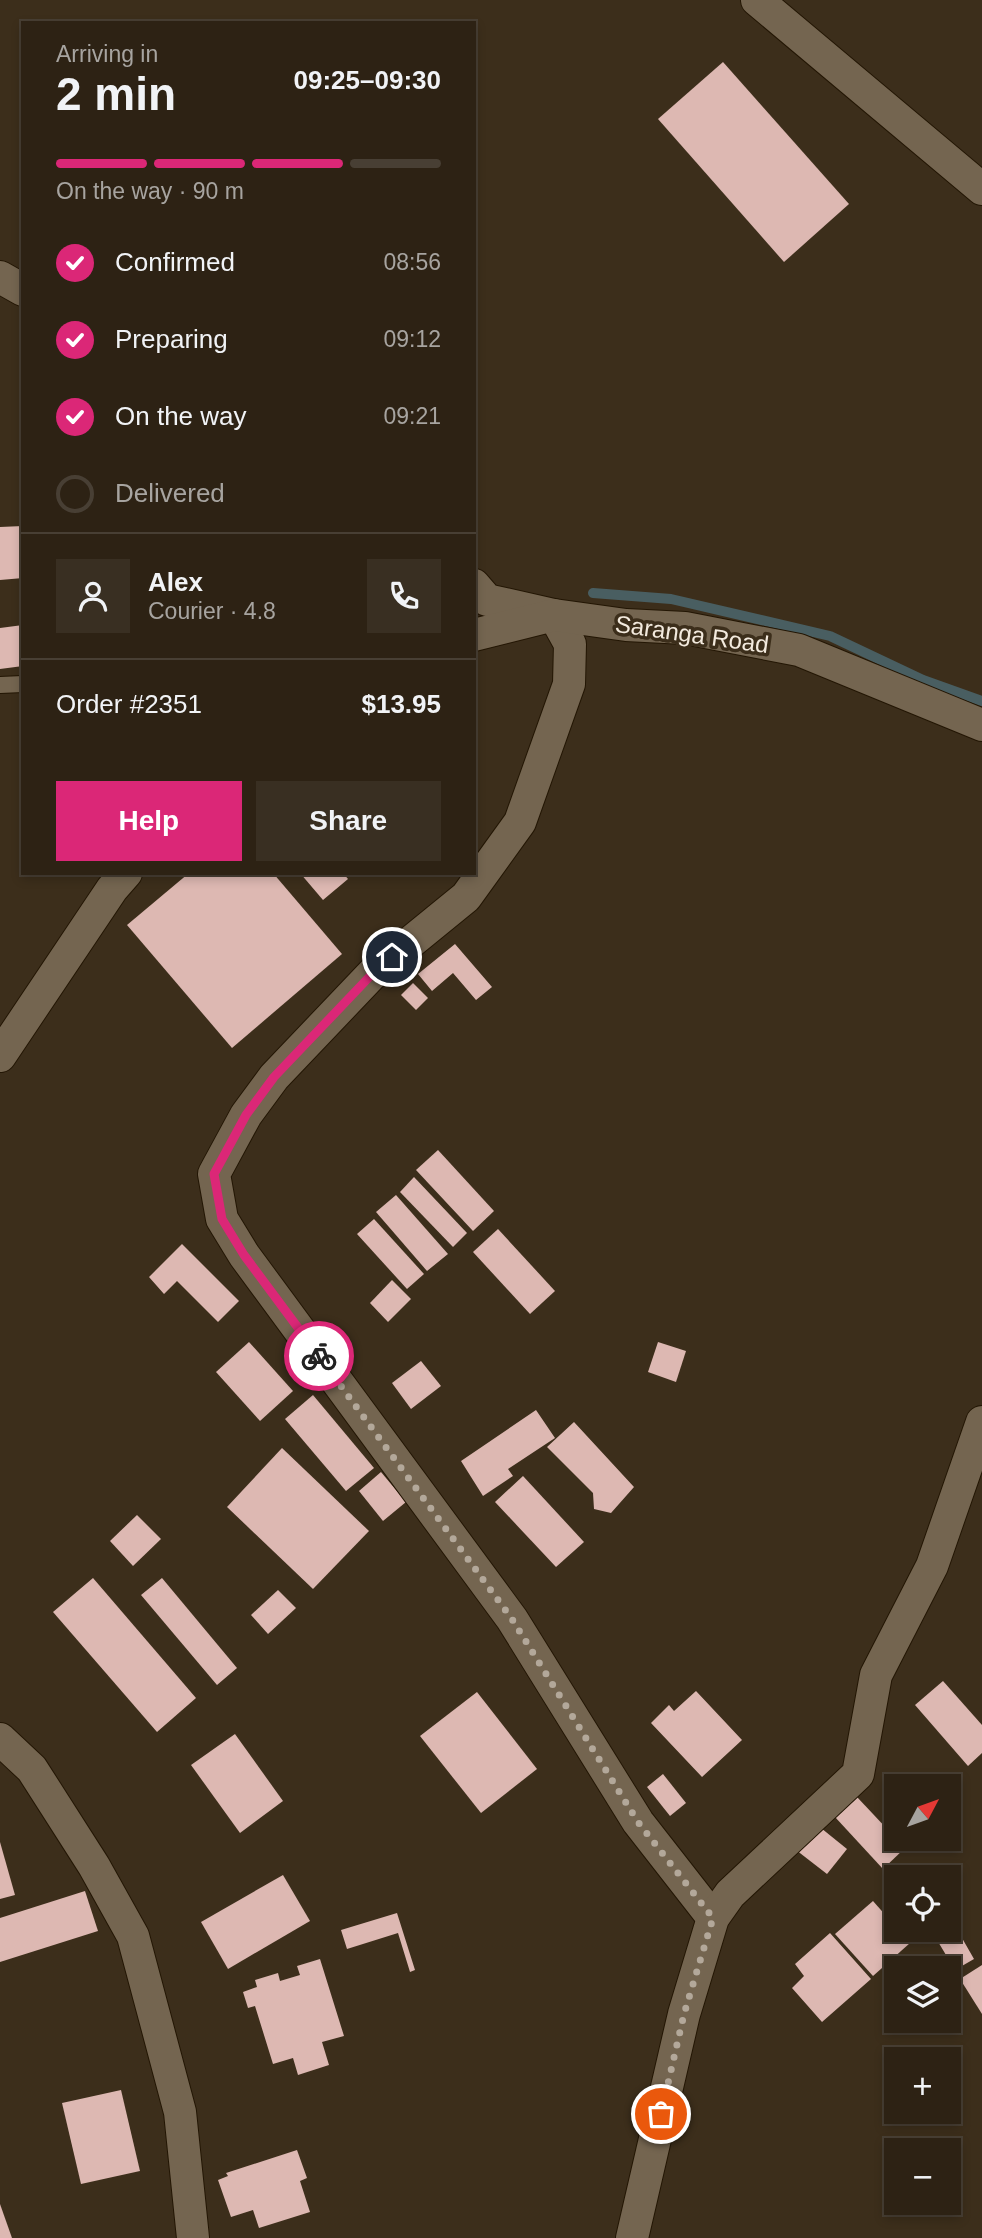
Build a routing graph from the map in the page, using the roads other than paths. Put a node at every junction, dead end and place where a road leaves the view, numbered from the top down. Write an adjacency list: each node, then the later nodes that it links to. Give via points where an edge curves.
1 (757, 0): 2 (street)
2 (982, 189)
3 (0, 277): 4 (street)
4 (21, 289)
5 (476, 588): 6 (street, via 487,600)
6 (554, 615): 7 (street, Saranga Road); 10 (street, Saranga Road, via 685,628 799,650); 15 (street, via 570,644 569,684 520,822 466,897 374,972 274,1077 246,1115 214,1174 222,1219 244,1255 512,1619 638,1822)
7 (476, 634)
8 (21, 684): 9 (lane)
9 (0, 685)
10 (982, 724)
11 (124, 875): 12 (street)
12 (0, 1056)
13 (982, 1422): 15 (street, via 932,1566 876,1675 859,1774 730,1894)
14 (0, 1739): 16 (street, via 32,1769 133,1936 180,2112)
15 (713, 1918): 17 (street, via 684,2014)
16 (193, 2238)
17 (632, 2238)

